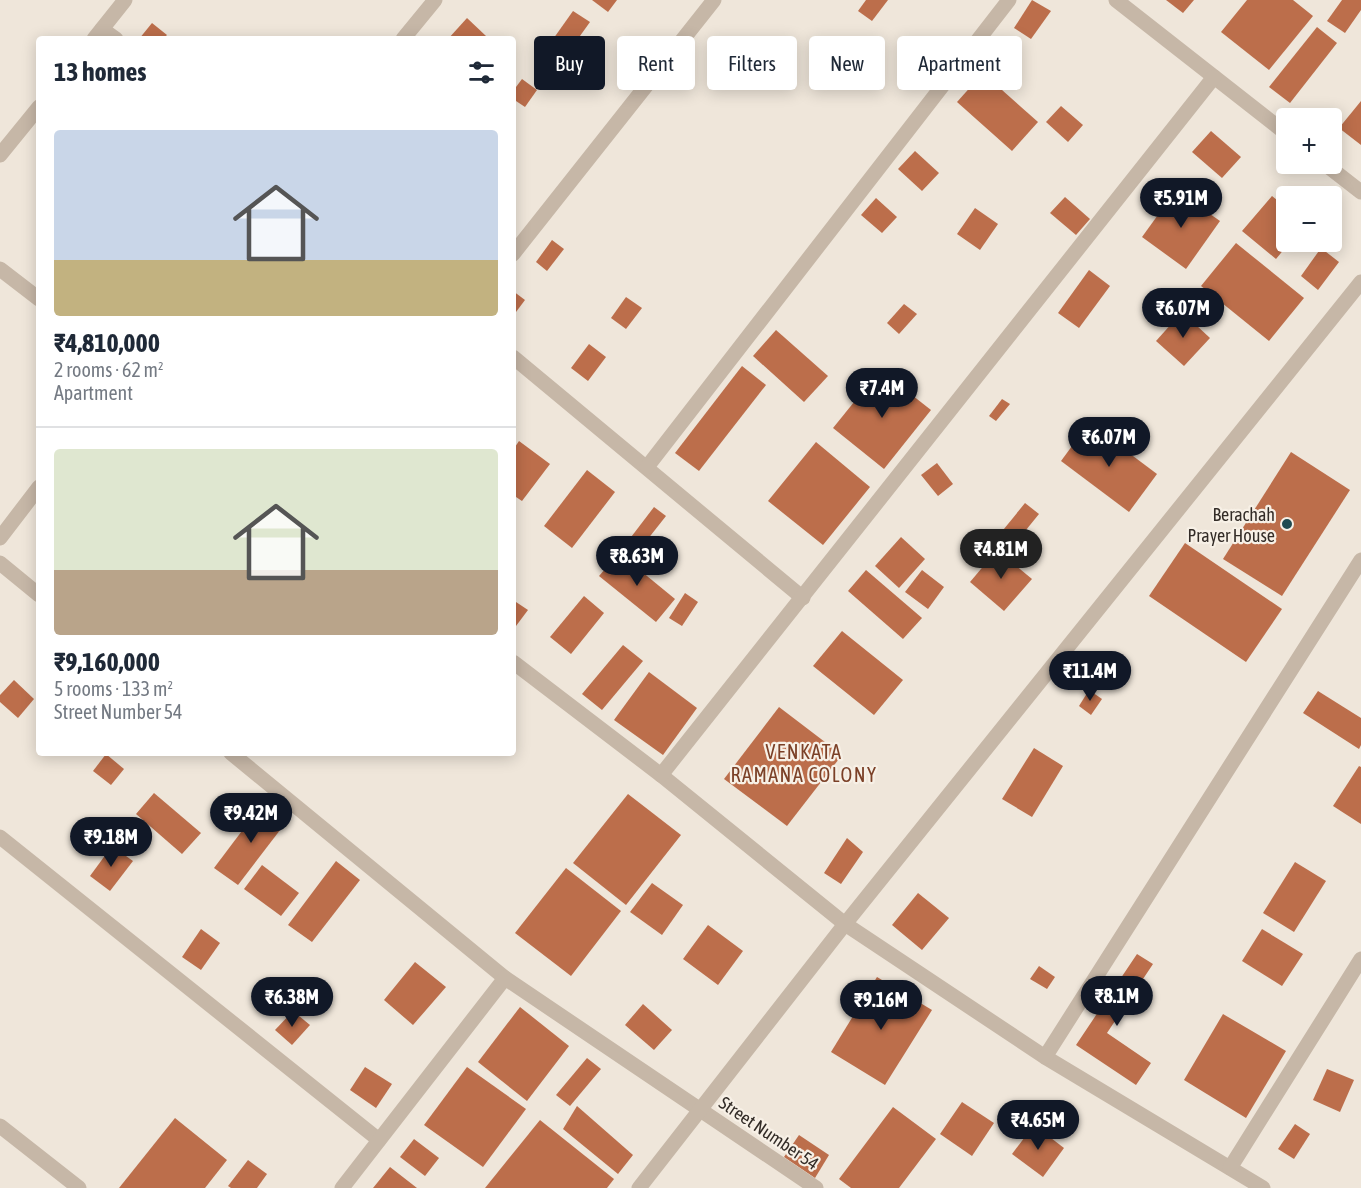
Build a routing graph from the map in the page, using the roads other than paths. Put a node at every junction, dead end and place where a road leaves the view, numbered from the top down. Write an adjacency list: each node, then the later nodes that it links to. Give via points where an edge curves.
1 (125, 0): 6 (street)
2 (435, 0): 7 (street)
3 (714, 0): 14 (street)
4 (1009, 0): 19 (street)
5 (1116, 0): 8 (street)
6 (98, 34)
7 (405, 36)
8 (1214, 77): 10 (street); 25 (street)
9 (36, 111): 11 (street)
10 (1276, 125)
11 (0, 155)
12 (1338, 174): 13 (street)
13 (1361, 192)
14 (516, 250)
15 (0, 269): 17 (street)
16 (1361, 282): 30 (street)
17 (36, 297)
18 (516, 359): 19 (street)
19 (647, 467): 25 (street)
20 (36, 491): 21 (street)
21 (0, 538)
22 (1361, 560): 33 (street)
23 (0, 563): 24 (street)
24 (36, 593)
25 (803, 597): 28 (street)
26 (516, 664): 28 (street)
27 (235, 756): 32 (street, Street Number 54)
28 (661, 775): 30 (street)
29 (0, 837): 36 (street)
30 (845, 924): 33 (street); 34 (street)
31 (1361, 959): 37 (street)
32 (505, 978): 34 (street, Street Number 54); 36 (street)
33 (1045, 1057): 37 (street)
34 (700, 1110): 40 (street); 41 (street, Street Number 54)
35 (0, 1126): 38 (street)
36 (379, 1140): 39 (street)
37 (1230, 1168): 42 (street)
38 (79, 1188)
39 (342, 1188)
40 (639, 1188)
41 (816, 1188)
42 (1263, 1188)

